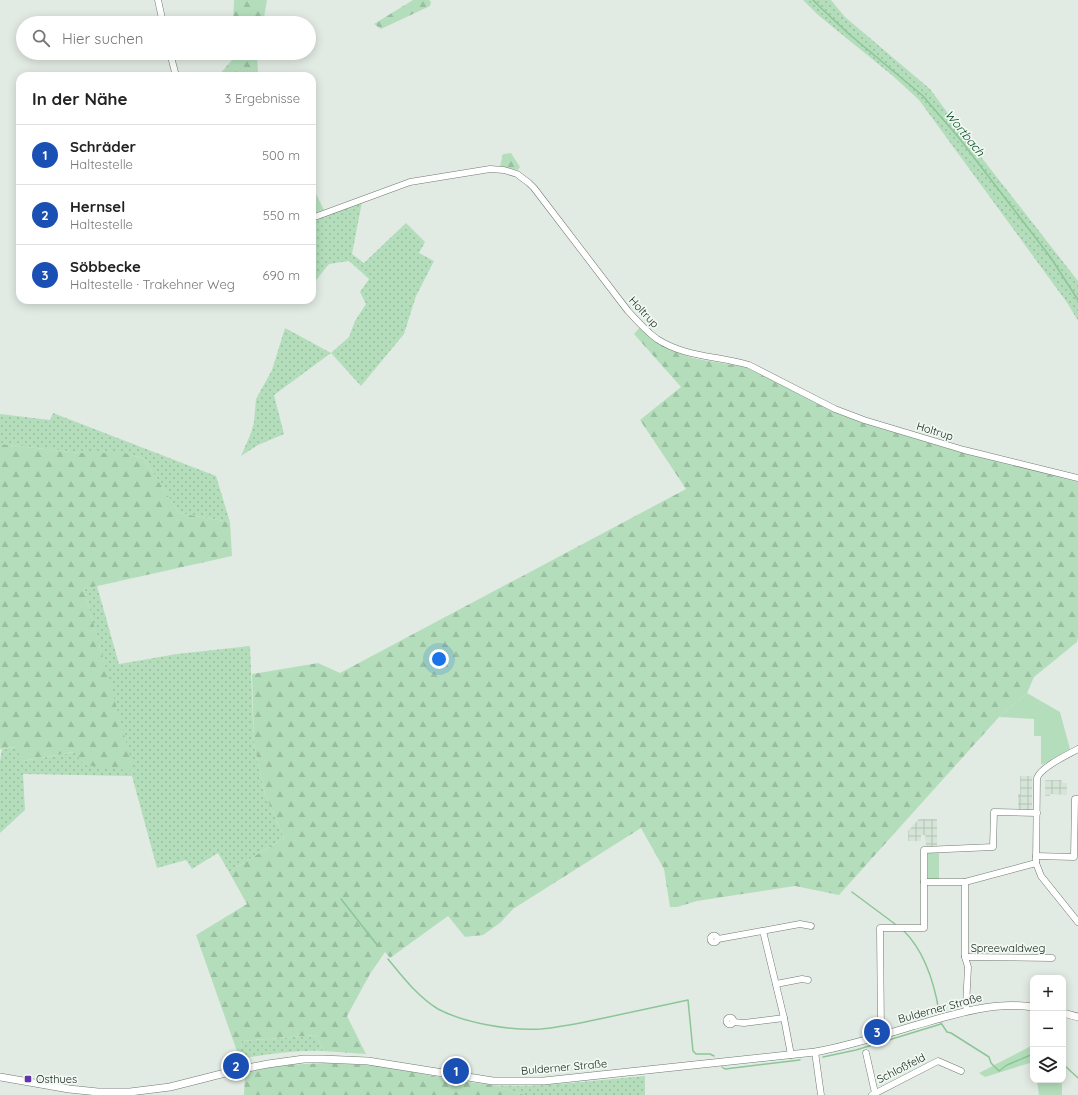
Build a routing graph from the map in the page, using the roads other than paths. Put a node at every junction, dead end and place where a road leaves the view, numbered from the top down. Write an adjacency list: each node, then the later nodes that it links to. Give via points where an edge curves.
1 (158, 0): 2 (street)
2 (161, 16)
3 (172, 60): 4 (street)
4 (175, 72)
5 (316, 217): 6 (street, Holtrup, via 410,182 490,169 510,171 534,188 641,326 673,348 690,354 749,365 835,409 864,420 964,450)
6 (1078, 478)
7 (1078, 749): 9 (street, via 1039,774)
8 (1078, 799): 10 (street, via 1074,798 1074,857)
9 (1037, 813): 10 (street); 11 (street, via 994,812 994,847 924,850)
10 (1036, 859): 12 (street); 13 (street, via 1041,876)
11 (924, 882): 12 (street); 27 (street, via 924,928 880,928)
12 (965, 882): 17 (street, Spreewaldweg)
13 (1078, 922)
14 (811, 926): 15 (street, via 800,924)
15 (763, 931): 16 (street); 20 (street)
16 (718, 939)
17 (965, 957): 18 (street, Spreewaldweg); 22 (street, Spreewaldweg, via 968,967)
18 (1052, 958)
19 (808, 980): 20 (street)
20 (776, 984): 25 (street)
21 (1030, 1007): 22 (street, Bulderner Straße, via 1001,1006)
22 (967, 1011): 27 (street, Bulderner Straße)
23 (1066, 1014): 24 (street)
24 (1078, 1017)
25 (784, 1018): 26 (street); 30 (street)
26 (733, 1022)
27 (882, 1036): 28 (street, Bulderner Straße)
28 (815, 1052): 30 (street, Bulderner Straße); 34 (street)
29 (866, 1053): 33 (street)
30 (791, 1055): 32 (street, Bulderner Straße, via 544,1082 493,1081 368,1061 322,1059 268,1064 170,1087 130,1092 69,1089)
31 (961, 1071): 33 (street, Schloßfeld, via 938,1061)
32 (0, 1077)
33 (874, 1094)
34 (821, 1095)

